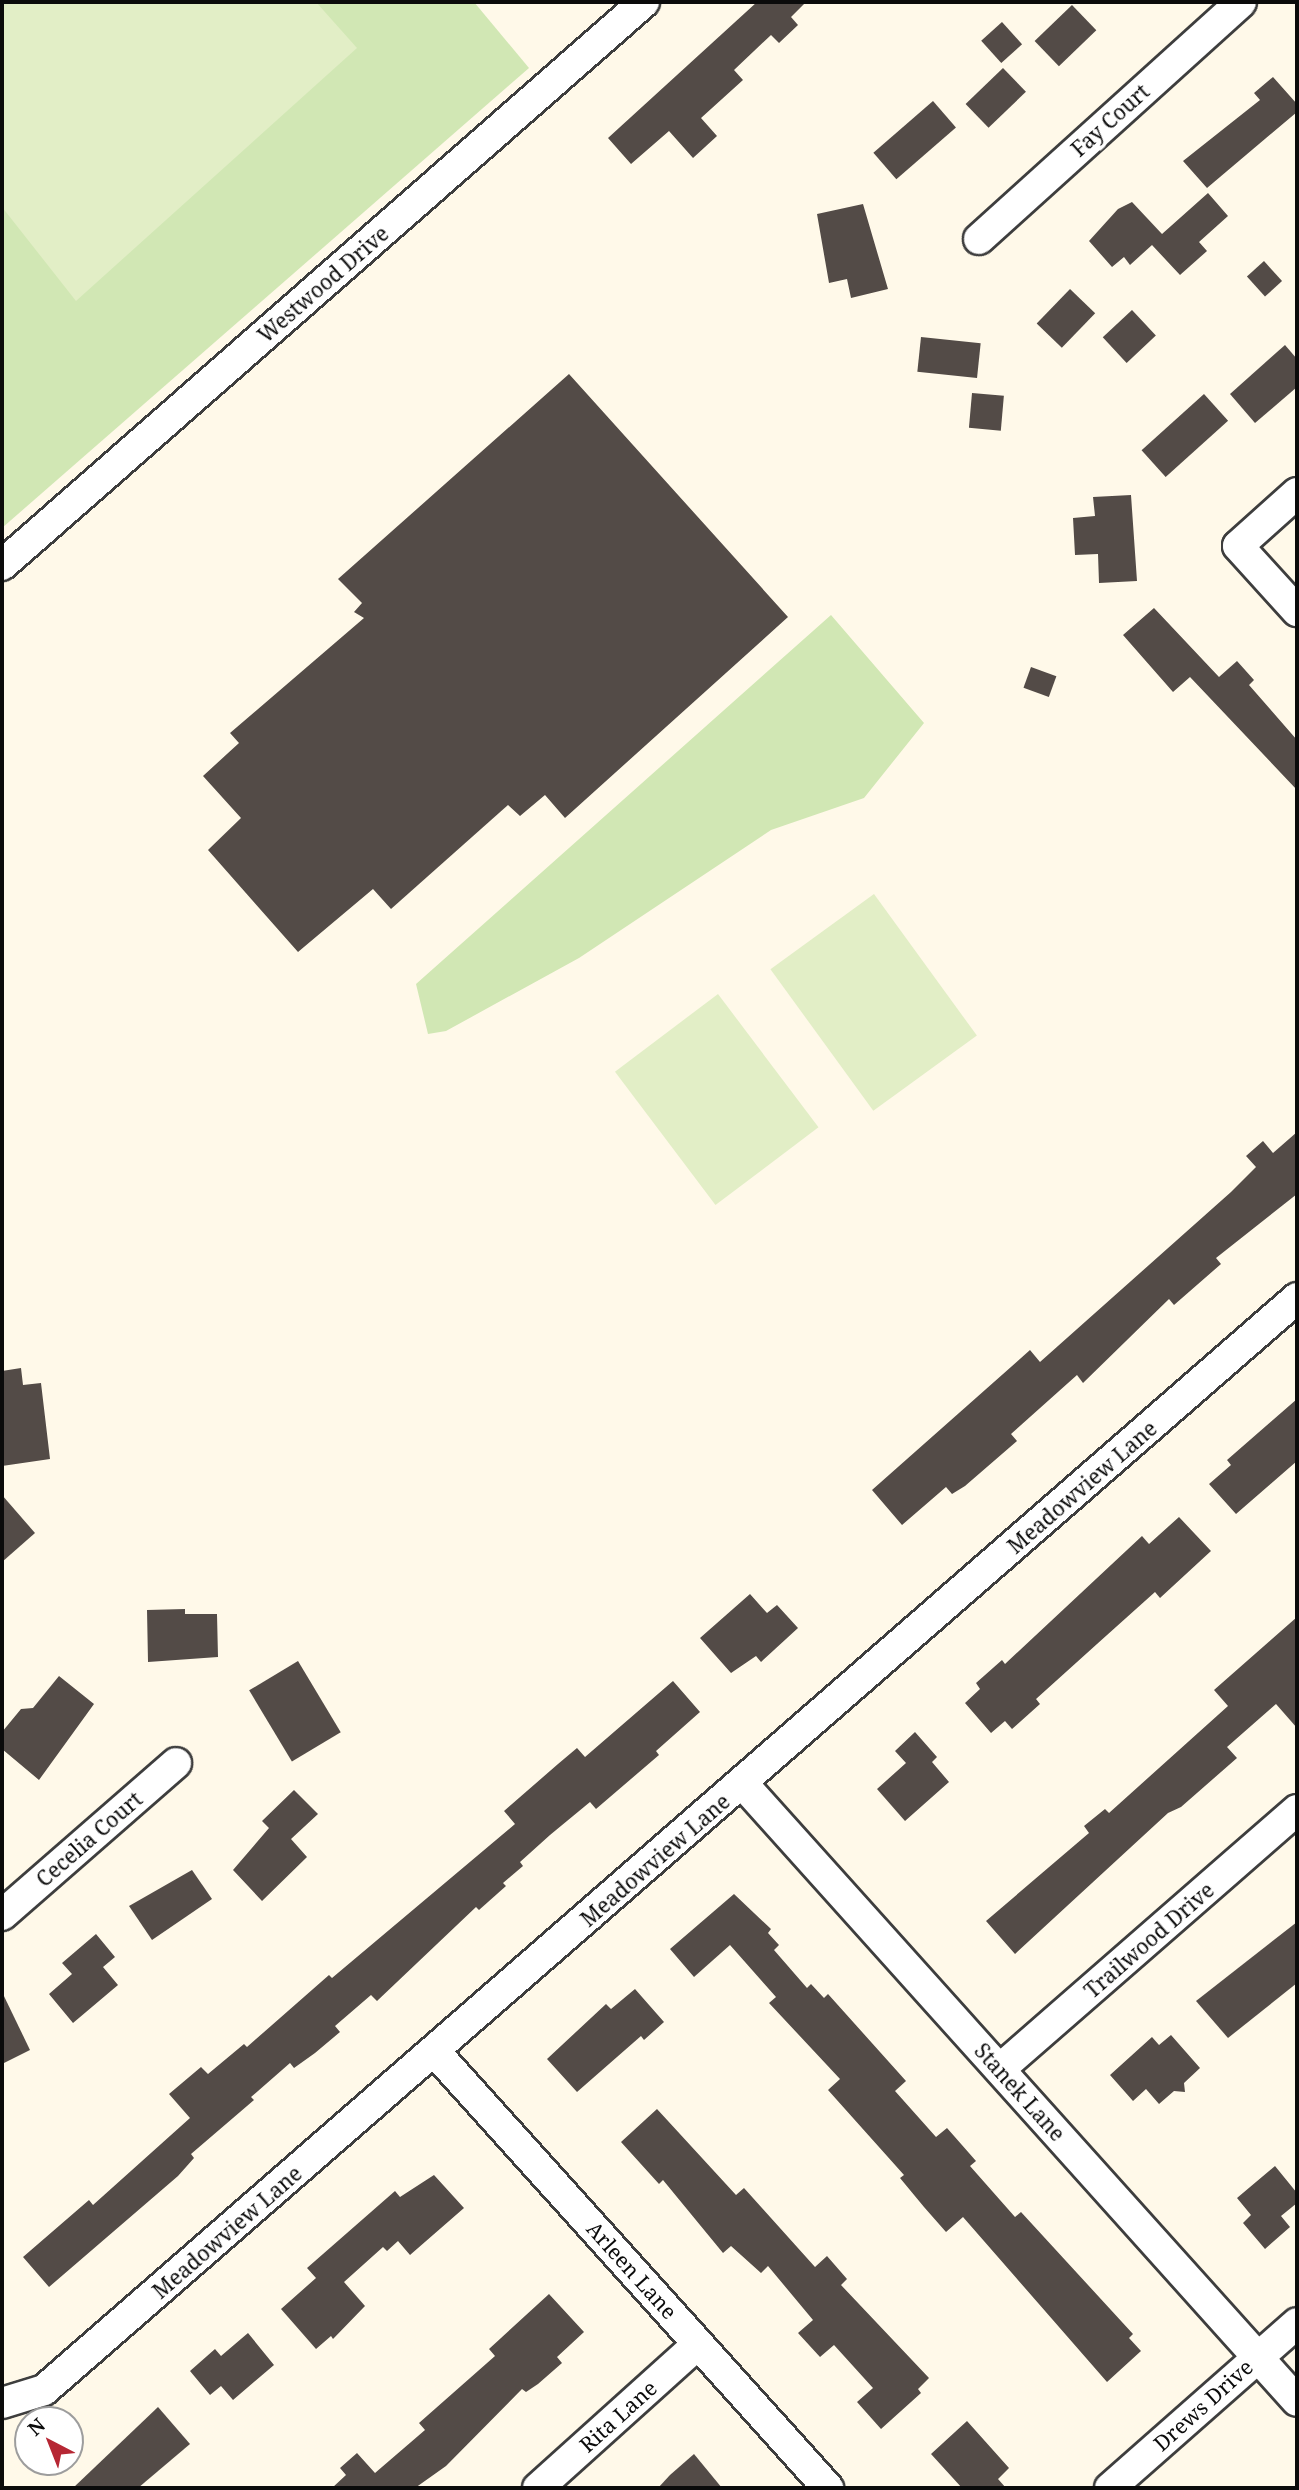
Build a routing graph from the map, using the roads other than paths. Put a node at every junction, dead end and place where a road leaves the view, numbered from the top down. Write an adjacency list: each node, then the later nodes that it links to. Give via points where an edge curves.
1 (643, 2): 5 (street, Westwood Drive)
2 (1241, 2): 3 (street, Fay Court)
3 (979, 239)
4 (1297, 493): 6 (street, via 1238,546)
5 (2, 565)
6 (1297, 611)
7 (1297, 1298): 9 (street, Meadowview Lane)
8 (176, 1763): 11 (street, Cecelia Court)
9 (743, 1784): 12 (street, Meadowview Lane); 13 (street, Stanek Lane)
10 (1297, 1810): 13 (street, Trailwood Drive)
11 (2, 1914)
12 (436, 2053): 15 (street, Arleen Lane); 18 (street, Meadowview Lane, via 44,2390)
13 (1000, 2069): 16 (street, Stanek Lane)
14 (1297, 2323): 16 (street, Drews Drive)
15 (698, 2344): 19 (street, Rita Lane); 20 (street, Arleen Lane)
16 (1258, 2357): 17 (street, Stanek Lane); 21 (street, Drews Drive)
17 (1297, 2401)
18 (2, 2403)
19 (538, 2488)
20 (828, 2488)
21 (1110, 2488)

